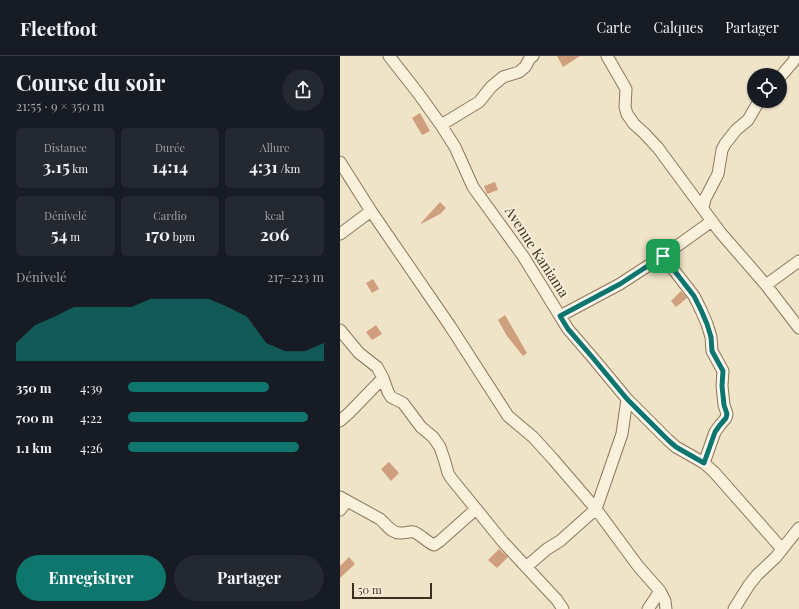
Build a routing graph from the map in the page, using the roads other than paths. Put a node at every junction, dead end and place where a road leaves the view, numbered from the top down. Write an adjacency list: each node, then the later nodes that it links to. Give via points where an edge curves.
1 (389, 56): 7 (street, Avenue Kaniama)
2 (533, 56): 7 (street, via 525,67 491,87 479,102)
3 (607, 56): 9 (street, via 626,89 627,114 658,148)
4 (796, 56): 5 (street)
5 (787, 69)
6 (755, 108): 9 (street, via 748,120 725,144 718,174)
7 (441, 125): 16 (street, Avenue Kaniama, via 455,147 473,186 524,256)
8 (340, 162): 10 (street)
9 (703, 208): 11 (street)
10 (371, 211): 12 (street); 25 (street, via 508,416 533,437)
11 (712, 221): 13 (street); 15 (street)
12 (340, 234)
13 (663, 256): 16 (street, via 620,284); 22 (street, via 694,296 707,324 712,351 723,371 722,386 727,414 715,432)
14 (799, 261): 15 (street)
15 (766, 285): 17 (street)
16 (560, 316): 20 (street, Avenue Kaniama)
17 (799, 328)
18 (340, 330): 19 (street, via 359,353 377,367)
19 (383, 378): 21 (street); 24 (street, via 391,397 403,403 421,427 434,437 448,473)
20 (627, 399): 22 (street, Avenue Kaniama, via 676,447); 25 (street, via 622,434)
21 (340, 421)
22 (704, 463): 27 (street, Avenue Kaniama)
23 (342, 503): 24 (street, via 380,519 396,533 415,532 434,545)
24 (476, 509): 28 (street)
25 (596, 509): 28 (street); 29 (street)
26 (799, 528): 27 (street)
27 (782, 549): 33 (street, via 749,585)
28 (526, 567): 30 (street)
29 (660, 591): 31 (street); 32 (street)
30 (563, 609)
31 (648, 609)
32 (666, 609)
33 (734, 609)

